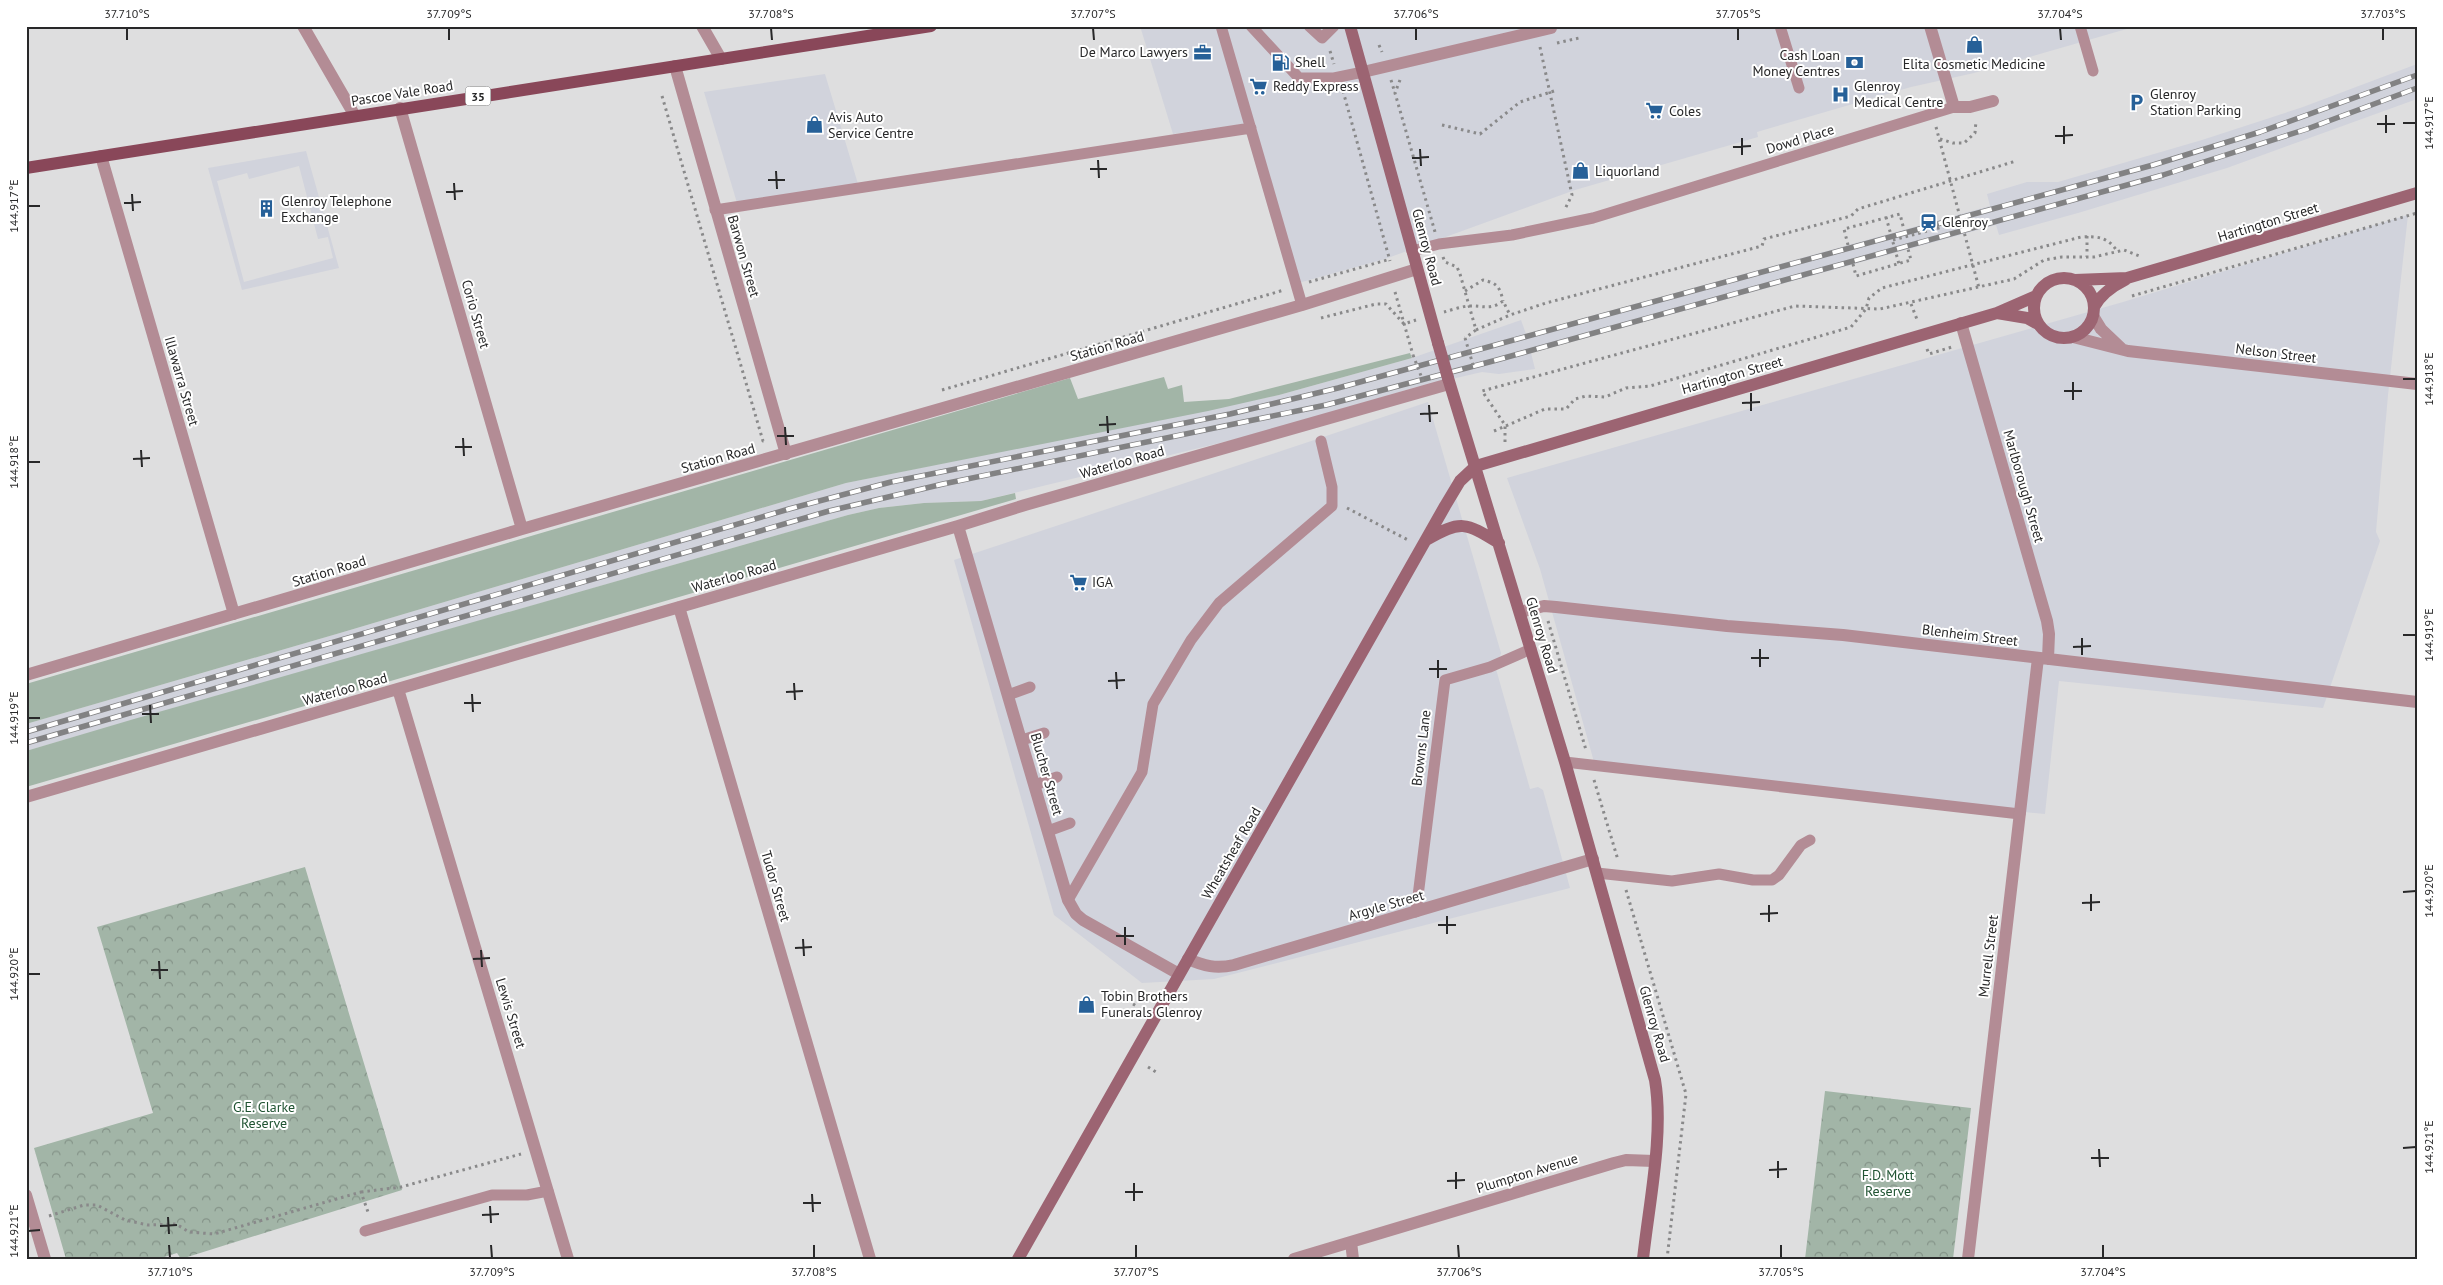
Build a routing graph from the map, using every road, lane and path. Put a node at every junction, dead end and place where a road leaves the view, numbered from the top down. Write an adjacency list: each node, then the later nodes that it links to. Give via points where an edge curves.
1 (303, 26): 31 (street)
2 (702, 26): 17 (street)
3 (930, 26): 17 (main road, Pascoe Vale Road / 35)
4 (1221, 26): 33 (lane)
5 (1251, 26): 22 (lane, via 1298,78)
6 (1310, 26): 13 (lane, via 1322,38)
7 (1334, 26): 13 (lane)
8 (1350, 26): 19 (street, Glenroy Road)
9 (1780, 26): 23 (lane)
10 (1930, 26): 28 (street)
11 (2080, 26): 20 (lane)
12 (1551, 28): 19 (street)
13 (1325, 35): 22 (path)
14 (1578, 38): 15 (path)
15 (1540, 47): 16 (path); 24 (path)
16 (1532, 49)
17 (721, 59): 18 (main road, Pascoe Vale Road / 35)
18 (676, 66): 29 (main road, Pascoe Vale Road / 35); 40 (street, Barwon Street)
19 (1363, 72): 22 (lane); 51 (street, Glenroy Road)
20 (2093, 72)
21 (1408, 76): 48 (path, via 1400,80 1395,93)
22 (1339, 77): 55 (path)
23 (1799, 88)
24 (1552, 91): 32 (path, via 1520,102 1480,134); 44 (path, via 1572,195)
25 (662, 96): 90 (path, via 763,441)
26 (1993, 101): 27 (street, Dowd Place)
27 (1977, 105): 28 (street, Dowd Place); 34 (path, via 1975,133 1964,143 1954,144)
28 (1954, 106): 30 (lane, Dowd Place)
29 (400, 108): 31 (main road, Pascoe Vale Road / 35); 97 (street, Corio Street)
30 (1931, 114): 34 (path); 44 (lane, Dowd Place, via 1593,218)
31 (355, 116): 35 (main road, Pascoe Vale Road / 35)
32 (1442, 125)
33 (1251, 128): 40 (lane); 63 (lane)
34 (1940, 139): 38 (path)
35 (101, 156): 37 (main road, Pascoe Vale Road / 35); 102 (street, Illawarra Street)
36 (2016, 162): 38 (path)
37 (26, 168)
38 (1952, 181): 43 (path); 74 (path, via 1858,209 1851,216 1764,239 1762,246)
39 (2417, 193): 61 (street, Hartington Street)
40 (715, 210): 90 (street, Barwon Street)
41 (2417, 213): 66 (path)
42 (1886, 218): 45 (path, via 1900,214); 47 (path); 49 (path, via 1844,230)
43 (1962, 222): 47 (path); 58 (path)
44 (1556, 225): 48 (lane, Dowd Place, via 1467,242)
45 (1904, 230)
46 (2087, 236): 52 (path, via 2102,238 2112,243); 54 (path); 58 (path)
47 (1893, 240): 57 (path)
48 (1439, 244): 51 (lane, Dowd Place); 65 (path, via 1445,262 1457,267)
49 (1848, 246)
50 (1908, 249): 57 (path, via 1911,260)
51 (1412, 251): 59 (street, Glenroy Road)
52 (2117, 251): 53 (path); 54 (path)
53 (2136, 255)
54 (2087, 257): 64 (path, via 2044,260 2014,279)
55 (1390, 259): 60 (path); 63 (path)
56 (1853, 264): 57 (path, via 1856,276)
57 (1899, 264)
58 (1973, 264): 64 (path); 71 (path, via 1882,288 1869,298)
59 (1417, 270): 60 (street, Station Road); 75 (street, Glenroy Road)
60 (1392, 277): 69 (street, Station Road); 77 (path)
61 (2127, 278): 62 (street, Hartington Street); 72 (street, Hartington Street, via 2098,300)
62 (2075, 280): 67 (street, via 2066,278 2048,282); 72 (street, via 2088,291)
63 (1296, 286): 69 (lane); 87 (path)
64 (1980, 288): 71 (path, via 1911,304)
65 (1465, 291): 68 (path, via 1482,280 1500,289); 70 (path)
66 (2146, 292)
67 (2036, 296): 73 (street, Hartington Street); 79 (street, via 2034,305)
68 (1503, 301): 70 (path, via 1484,308); 74 (path)
69 (1302, 305): 92 (street, Station Road)
70 (1469, 306): 75 (path); 80 (path)
71 (1866, 309): 88 (path, via 1851,327 1650,386 1621,389 1605,397 1575,399 1566,409 1545,409); 88 (path, via 1795,306 1482,391)
72 (2093, 312): 81 (street, via 2089,325); 82 (street, Nelson Street, via 2101,329 2119,347)
73 (1997, 313): 78 (street, Hartington Street); 79 (street, Hartington Street, via 2027,318)
74 (1510, 315): 80 (path)
75 (1430, 316): 77 (path); 85 (street, Glenroy Road, bridge)
76 (1318, 318): 77 (path, via 1386,304)
77 (1404, 324): 84 (path, bridge)
78 (1961, 324): 93 (street, Hartington Street); 104 (street, Marlborough Street, via 2046,620 2049,634)
79 (2038, 324): 81 (street, via 2053,337)
80 (1476, 330): 83 (path, bridge, via 1465,338)
81 (2073, 337): 82 (street, Nelson Street)
82 (2132, 352): 86 (street, Nelson Street)
83 (1474, 368)
84 (1423, 381)
85 (1449, 381): 94 (street, Glenroy Road); 96 (street, Waterloo Road)
86 (2417, 384)
87 (933, 392)
88 (1505, 425): 89 (path); 93 (path)
89 (1494, 431)
90 (782, 437): 92 (street, Barwon Street)
91 (1321, 441): 95 (lane, via 1332,487)
92 (786, 454): 97 (street, Station Road)
93 (1504, 458): 94 (street, Hartington Street)
94 (1476, 466): 98 (street, Glenroy Road); 99 (street, Wheatsheaf Road, via 1460,482)
95 (1332, 501): 99 (path); 122 (lane, via 1332,506 1219,603 1191,640 1153,704 1142,772)
96 (958, 526): 100 (street, Waterloo Road); 108 (street, Blucher Street)
97 (522, 529): 102 (street, Station Road)
98 (1499, 543): 99 (street, via 1473,528 1462,526 1447,528); 101 (street, Glenroy Road)
99 (1424, 544): 124 (street, Wheatsheaf Road)
100 (679, 607): 107 (street, Waterloo Road); 140 (street, Tudor Street)
101 (1520, 612): 103 (street, Glenroy Road); 104 (street, Blenheim Street, via 1544,606 1556,607)
102 (234, 614): 105 (street, Station Road)
103 (1531, 649): 112 (street, Glenroy Road); 123 (lane, Browns Lane, via 1490,667 1445,680)
104 (2043, 658): 109 (street, Blenheim Street); 116 (street, Murrell Street)
105 (26, 675)
106 (1030, 687): 108 (lane)
107 (398, 689): 115 (street, Waterloo Road); 130 (street, Lewis Street)
108 (1008, 695): 111 (street, Blucher Street)
109 (2417, 702)
110 (1044, 733): 111 (lane)
111 (1022, 740): 114 (street, Blucher Street)
112 (1565, 762): 116 (lane); 120 (street, Glenroy Road)
113 (1057, 778): 114 (lane)
114 (1035, 785): 118 (street, Blucher Street)
115 (26, 797)
116 (2020, 814): 145 (street, Murrell Street)
117 (1070, 823): 118 (lane)
118 (1048, 830): 122 (street, Blucher Street)
119 (1810, 840): 121 (lane, via 1801,845 1779,876 1772,880 1719,874 1672,881)
120 (1593, 859): 121 (street, Glenroy Road); 123 (street, Argyle Street)
121 (1597, 873): 131 (street, Glenroy Road, via 1655,1080 1658,1101)
122 (1068, 900): 125 (street, Blucher Street, via 1083,920)
123 (1416, 912): 124 (street, Argyle Street, via 1220,968)
124 (1188, 959): 125 (street, Wheatsheaf Road)
125 (1179, 974): 141 (street, Wheatsheaf Road)
126 (1133, 1004): 127 (path)
127 (1138, 1007)
128 (1148, 1068): 129 (path)
129 (1156, 1072)
130 (536, 1150): 132 (street, Lewis Street); 133 (path, via 401,1186)
131 (1654, 1161): 137 (street, Plumpton Avenue, via 1614,1163); 144 (street, Glenroy Road)
132 (548, 1191): 136 (lane, via 492,1195); 139 (street, Lewis Street)
133 (361, 1192): 135 (path, via 214,1234 189,1232 176,1224 125,1220 97,1204); 136 (path)
134 (26, 1195): 135 (street)
135 (34, 1220): 138 (street)
136 (369, 1230)
137 (1351, 1242): 142 (street, Plumpton Avenue); 143 (street)
138 (45, 1259)
139 (568, 1259)
140 (870, 1259)
141 (1018, 1259)
142 (1294, 1259)
143 (1353, 1259)
144 (1643, 1259)
145 (1968, 1259)

